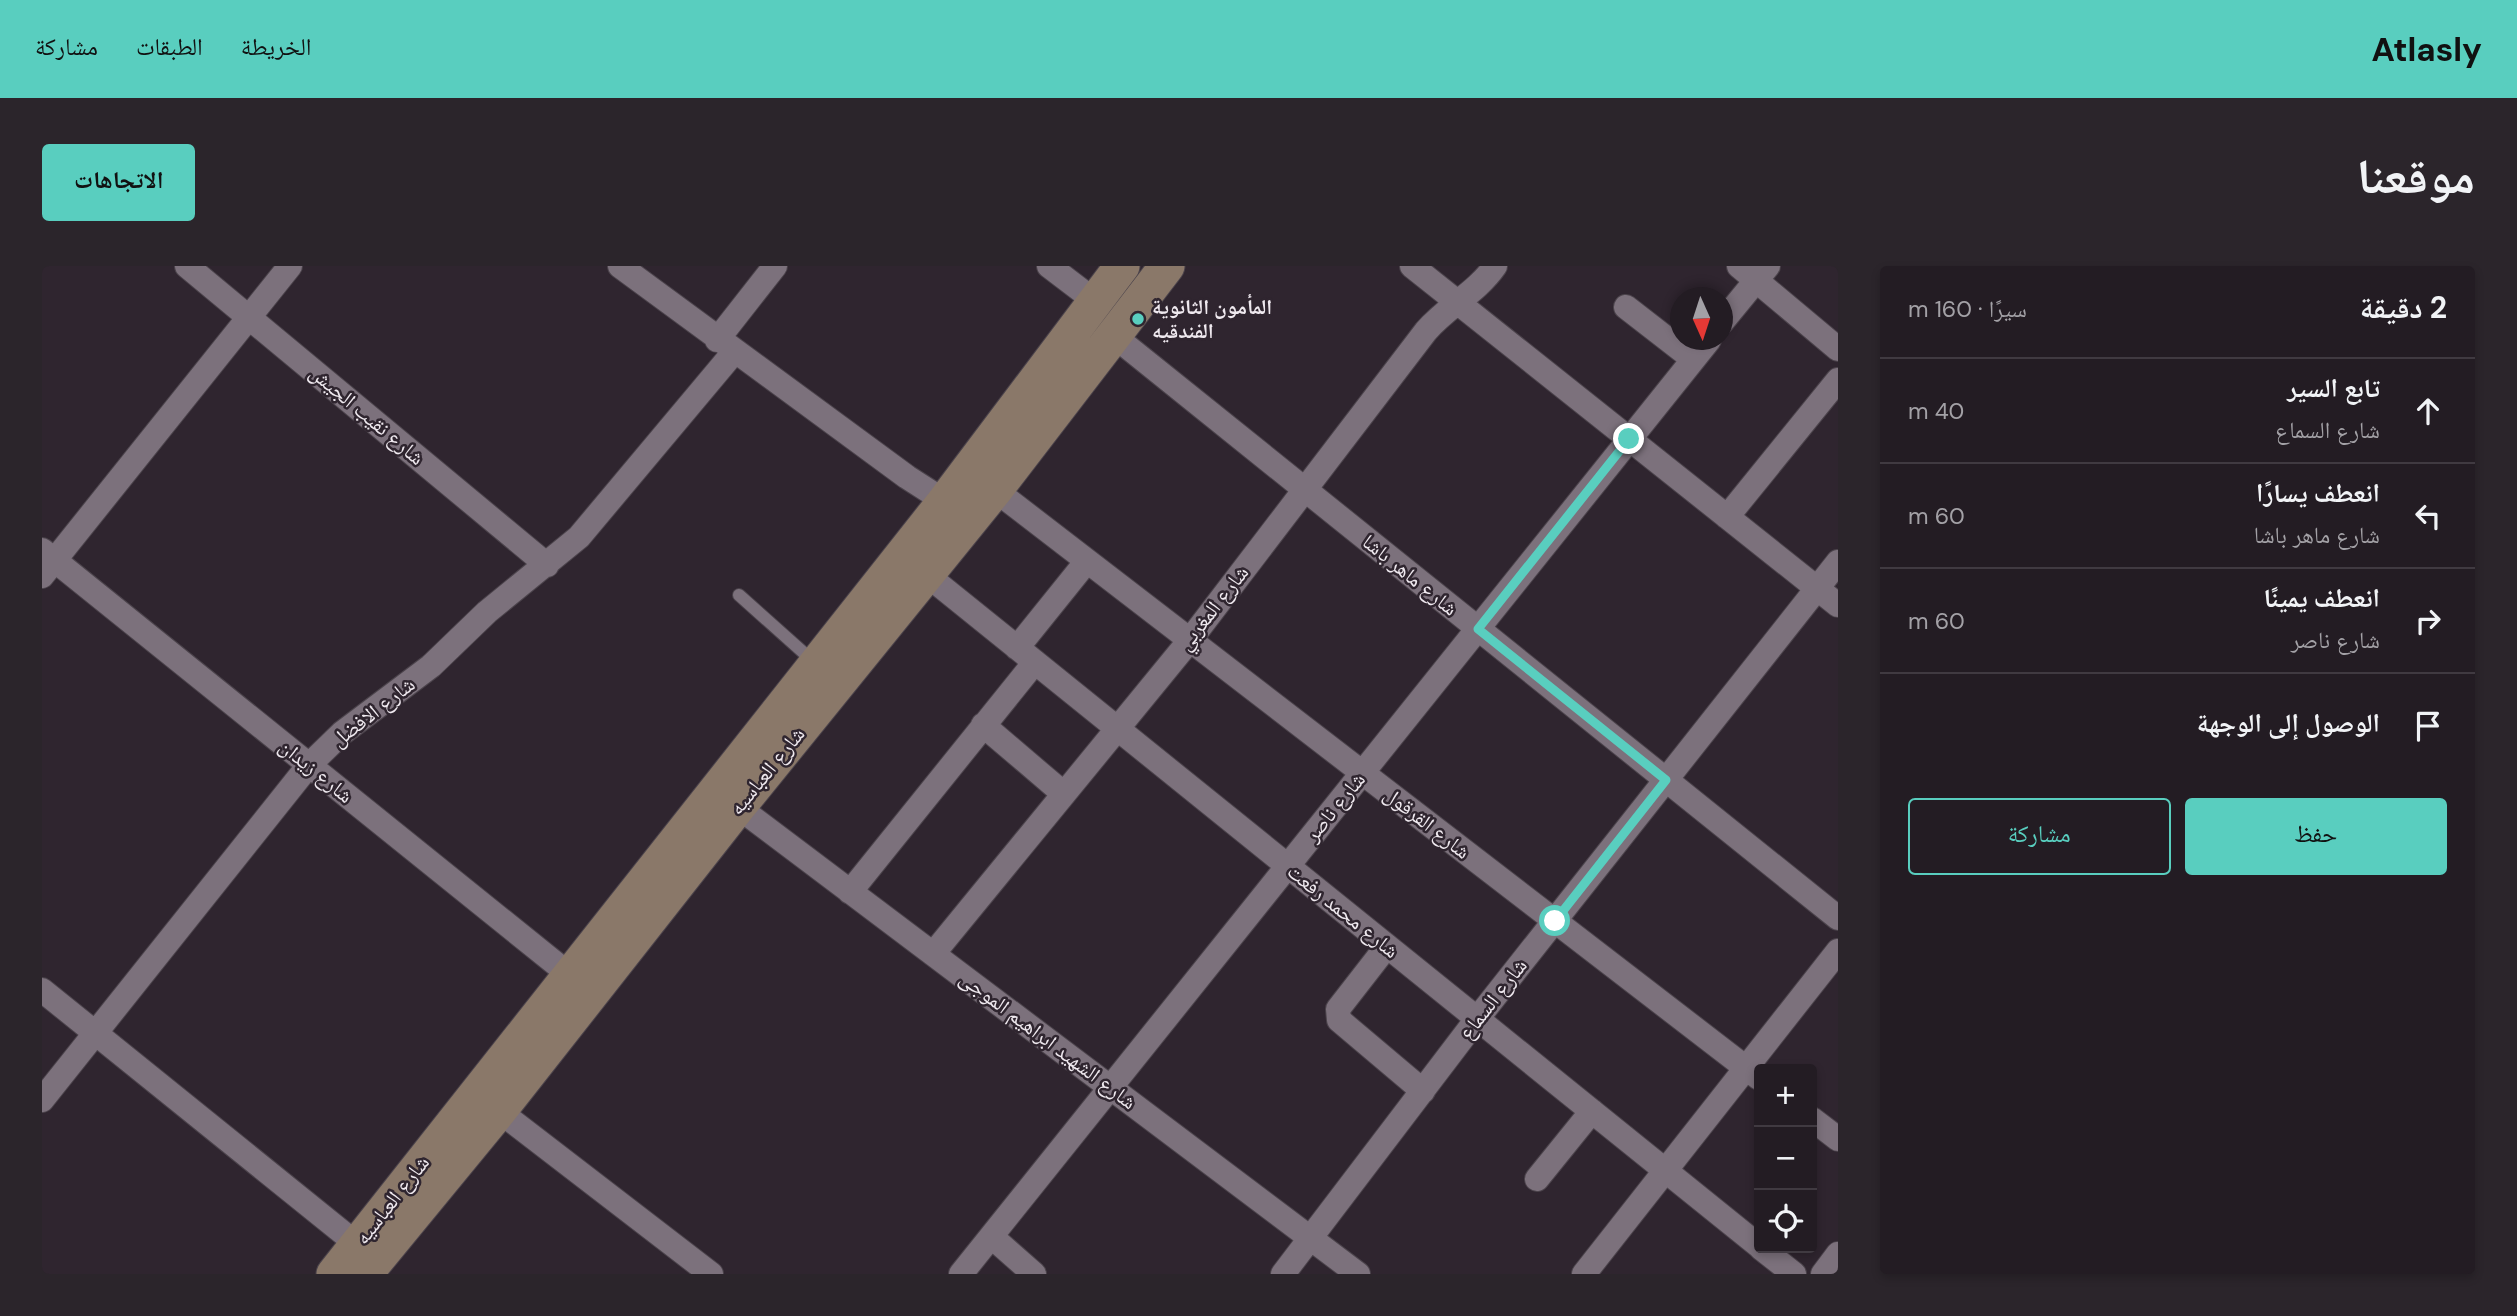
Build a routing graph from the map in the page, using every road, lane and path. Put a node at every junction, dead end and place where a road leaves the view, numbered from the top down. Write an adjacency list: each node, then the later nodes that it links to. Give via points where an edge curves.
1 (187, 266): 15 (street, شارع نقيب الجيش)
2 (290, 266): 15 (street)
3 (620, 266): 18 (street)
4 (775, 266): 18 (street, شارع الافضل)
5 (1049, 266): 11 (street)
6 (1122, 266): 11 (main road, شارع العباسيه)
7 (1167, 266): 17 (main road, شارع العباسيه)
8 (1412, 266): 12 (street)
9 (1495, 266): 12 (street, شارع المغربي, via 1476,289)
10 (1754, 271): 13 (street); 19 (street)
11 (1095, 301): 25 (main road, شارع العباسيه)
12 (1456, 302): 22 (street); 23 (street, شارع المغربي, via 1426,331)
13 (1733, 306)
14 (1626, 307): 16 (street)
15 (249, 317): 28 (street); 30 (street, شارع نقيب الجيش)
16 (1670, 332)
17 (1114, 336): 23 (street, شارع ماهر باشا); 24 (main road, شارع العباسيه)
18 (726, 346): 25 (street); 30 (street, شارع الافضل, via 593,521)
19 (1838, 349)
20 (1700, 350): 22 (street, شارع ناصر)
21 (1838, 380): 26 (street)
22 (1629, 439): 26 (street); 35 (street, شارع ناصر)
23 (1304, 489): 35 (street, شارع ماهر باشا); 36 (street, شارع المغربي)
24 (995, 491): 25 (main road, شارع العباسيه); 27 (street, شارع القرقول)
25 (959, 510): 31 (main road, شارع العباسيه); 38 (main road, شارع العباسيه)
26 (1727, 517): 32 (street)
27 (1087, 561): 36 (street, شارع القرقول); 37 (street)
28 (46, 562): 41 (street, شارع زيدان)
29 (1838, 562): 32 (street, شارع السماع)
30 (548, 565): 41 (street, شارع الافضل)
31 (927, 575): 37 (street, شارع محمد رفعت); 45 (main road, شارع العباسيه)
32 (1817, 589): 34 (street); 43 (street, شارع السماع)
33 (739, 595): 38 (lane)
34 (1838, 605)
35 (1478, 629): 42 (street, شارع ناصر); 43 (street, شارع ماهر باشا)
36 (1190, 640): 40 (street, شارع المغربي); 42 (street, شارع القرقول)
37 (1026, 655): 39 (street); 40 (street, شارع محمد رفعت)
38 (815, 663): 53 (main road, شارع العباسيه)
39 (984, 725): 44 (street); 47 (street)
40 (1117, 728): 44 (street, شارع المغربي); 46 (street, شارع محمد رفعت)
41 (309, 765): 53 (street, شارع زيدان); 56 (street, شارع الافضل)
42 (1363, 773): 46 (street, شارع ناصر); 49 (street, شارع القرقول)
43 (1666, 780): 48 (street, شارع ماهر باشا); 49 (street, شارع السماع)
44 (1064, 794): 52 (street, شارع المغربي)
45 (738, 807): 47 (street, شارع الشهيد ابراهيم الموجى); 53 (main road, شارع العباسيه)
46 (1288, 866): 50 (street, شارع محمد رفعت); 58 (street, شارع ناصر)
47 (850, 891): 52 (street, شارع الشهيد ابراهيم الموجى)
48 (1838, 918)
49 (1555, 921): 55 (street, شارع السماع); 57 (street, شارع القرقول)
50 (1387, 946): 55 (street, شارع محمد رفعت); 59 (street, via 1339,1009 1339,1020)
51 (1838, 951): 57 (street)
52 (933, 954): 58 (street, شارع الشهيد ابراهيم الموجى)
53 (580, 983): 61 (main road, شارع العباسيه); 72 (main road, شارع العباسيه)
54 (42, 990): 56 (street)
55 (1478, 1019): 59 (street, شارع السماع); 62 (street, شارع محمد رفعت)
56 (95, 1033): 60 (street, شارع الافضل); 72 (street)
57 (1753, 1073): 65 (street)
58 (1112, 1088): 67 (street, شارع ناصر); 68 (street, شارع الشهيد ابراهيم الموجى)
59 (1423, 1091): 68 (street, شارع السماع)
60 (42, 1100)
61 (499, 1111): 72 (main road, شارع العباسيه); 74 (street)
62 (1592, 1111): 65 (street, شارع محمد رفعت); 66 (street)
63 (1817, 1123): 64 (street)
64 (1838, 1139)
65 (1666, 1170): 69 (street, شارع محمد رفعت); 79 (street)
66 (1537, 1179)
67 (992, 1237): 75 (street, شارع ناصر); 76 (street)
68 (1311, 1238): 77 (street, شارع السماع); 78 (street, شارع الشهيد ابراهيم الموجى)
69 (1754, 1242)
70 (1768, 1253): 80 (street, شارع محمد رفعت)
71 (1838, 1254): 81 (street)
72 (361, 1259): 73 (main road, شارع العباسيه)
73 (334, 1274)
74 (711, 1274)
75 (961, 1274)
76 (1034, 1274)
77 (1283, 1274)
78 (1358, 1274)
79 (1584, 1274)
80 (1794, 1274)
81 (1823, 1274)

